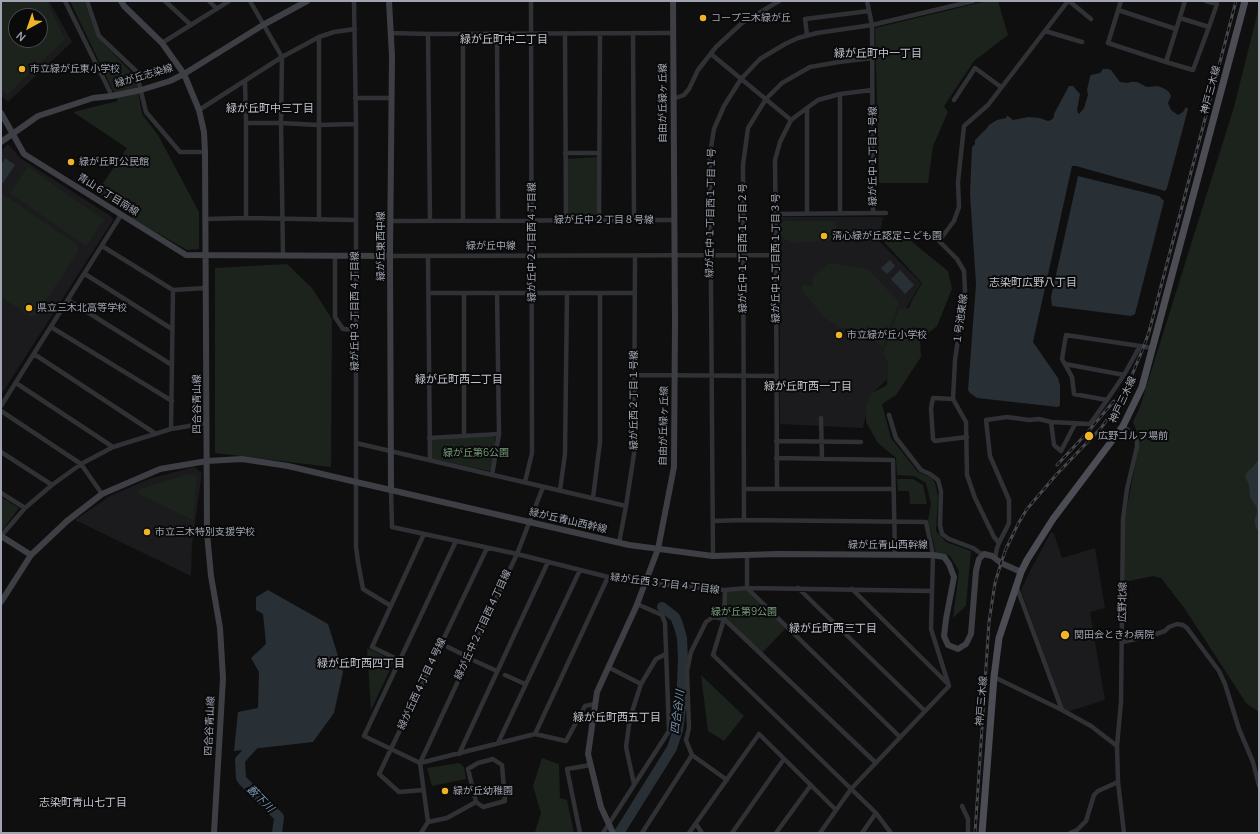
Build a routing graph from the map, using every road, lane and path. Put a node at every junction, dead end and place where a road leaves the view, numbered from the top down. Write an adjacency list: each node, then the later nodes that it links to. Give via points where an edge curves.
1 (65, 1): 57 (street)
2 (87, 1): 54 (street, via 100,36 136,71)
3 (120, 1): 45 (street, 四合谷青山線)
4 (165, 1): 26 (street)
5 (209, 1): 21 (street)
6 (230, 1): 21 (street)
7 (250, 1): 27 (street)
8 (307, 1): 27 (street, 緑が丘志染線)
9 (354, 1): 30 (street, 緑が丘中３丁目西４丁目線)
10 (389, 1): 38 (street, 緑が丘東西中線)
11 (531, 1): 33 (street, 緑が丘中２丁目西４丁目線)
12 (673, 1): 37 (street, 自由が丘緑ヶ丘線)
13 (779, 1): 46 (street, via 742,23)
14 (867, 1): 23 (street, 緑が丘中１丁目１号線)
15 (973, 1): 28 (street, 緑が丘中１丁目西１丁目１号)
16 (1069, 1): 25 (street); 32 (street, １号池東線)
17 (1121, 1): 22 (street)
18 (1185, 1): 24 (street)
19 (1206, 1): 29 (street, via 1217,4)
20 (1245, 1): 124 (main road, 神戸三木線)
21 (217, 9): 26 (street)
22 (1118, 10): 31 (street); 49 (street, via 1108,43)
23 (869, 11): 28 (street, 緑が丘中１丁目１号線); 42 (street, via 805,19)
24 (1180, 18): 29 (street); 31 (street)
25 (1091, 19)
26 (191, 25): 45 (street)
27 (264, 25): 47 (street); 50 (street, 緑が丘志染線)
28 (872, 26): 42 (street, 緑が丘中１丁目西１丁目１号); 48 (street, 緑が丘中１丁目１号線)
29 (1209, 27): 49 (street, via 1193,70)
30 (355, 29): 43 (street); 58 (street, 緑が丘中３丁目西４丁目線)
31 (1176, 29): 49 (street)
32 (1045, 31): 44 (street); 53 (street, １号池東線)
33 (532, 33): 34 (street); 41 (street); 91 (street, 緑が丘中２丁目西４丁目線)
34 (565, 33): 35 (street); 74 (street)
35 (600, 33): 36 (street); 75 (street)
36 (633, 33): 37 (street); 94 (street)
37 (673, 33): 60 (street, 自由が丘緑ヶ丘線)
38 (390, 34): 39 (street); 59 (street, 緑が丘東西中線)
39 (428, 34): 40 (street); 88 (street)
40 (462, 34): 41 (street); 89 (street)
41 (497, 34): 90 (street)
42 (807, 35): 51 (street, 緑が丘中１丁目西１丁目１号, via 760,59)
43 (318, 37): 47 (street); 70 (street)
44 (1082, 42)
45 (162, 43): 50 (street, 四合谷青山線)
46 (711, 54): 51 (street); 60 (street, via 684,94)
47 (282, 57): 52 (street); 68 (street)
48 (872, 58): 55 (street, 緑が丘中１丁目１号線); 61 (street, 緑が丘中１丁目西１丁目２号, via 810,67 782,83)
49 (1166, 62)
50 (184, 74): 54 (street, 緑が丘志染線); 64 (street, 四合谷青山線)
51 (741, 79): 61 (street); 98 (street, 緑が丘中１丁目西１丁目１号, via 724,106 714,129 710,154)
52 (245, 81): 64 (street); 67 (street)
53 (1002, 87): 62 (street, via 975,68); 135 (street, １号池東線, via 988,105 964,126 958,182 959,207 954,221 939,241 957,259 964,271 965,291)
54 (141, 90): 57 (street, 緑が丘志染線); 73 (street, via 146,112 180,152)
55 (872, 90): 56 (street, 緑が丘中１丁目西１丁目３号); 78 (street, 緑が丘中１丁目１号線)
56 (840, 94): 63 (street, 緑が丘中１丁目西１丁目３号, via 818,100); 77 (street)
57 (112, 96): 71 (street, 緑が丘志染線, via 93,98 38,116)
58 (356, 98): 59 (street); 69 (street, 緑が丘中３丁目西４丁目線)
59 (391, 98): 87 (street, 緑が丘東西中線)
60 (673, 99): 95 (street, 自由が丘緑ヶ丘線)
61 (766, 99): 66 (street); 99 (street, 緑が丘中１丁目西１丁目２号, via 748,128 743,165)
62 (954, 100)
63 (807, 108): 66 (street, 緑が丘中１丁目西１丁目３号); 76 (street)
64 (199, 110): 73 (street, 四合谷青山線)
65 (1, 114): 71 (street, 青山６丁目南線)
66 (791, 120): 80 (street, 緑が丘中１丁目西１丁目３号, via 780,142 775,160)
67 (246, 123): 68 (street); 82 (street)
68 (281, 123): 70 (street); 84 (street)
69 (356, 124): 70 (street); 86 (street, 緑が丘中３丁目西４丁目線)
70 (318, 125): 85 (street)
71 (13, 133): 72 (street, 緑が丘志染線); 81 (street, 青山６丁目南線, via 24,154)
72 (1, 142)
73 (206, 152): 83 (street, 四合谷青山線)
74 (565, 153): 75 (street); 92 (street)
75 (599, 153): 93 (street)
76 (807, 213): 77 (street, 緑が丘中１丁目１号線); 80 (street, 緑が丘中１丁目１号線)
77 (840, 213): 78 (street, 緑が丘中１丁目１号線)
78 (873, 213): 79 (street)
79 (886, 213)
80 (776, 214): 100 (street, 緑が丘中１丁目西１丁目３号)
81 (121, 215): 96 (street); 101 (street, 青山６丁目南線, via 186,255)
82 (246, 218): 83 (street); 84 (street)
83 (206, 219): 101 (street, 四合谷青山線)
84 (282, 220): 85 (street); 102 (street)
85 (319, 220): 86 (street)
86 (356, 220): 97 (street, 緑が丘中３丁目西４丁目線)
87 (391, 220): 88 (street, 緑が丘中２丁目８号線); 104 (street, 緑が丘東西中線)
88 (430, 220): 89 (street, 緑が丘中２丁目８号線)
89 (463, 220): 90 (street, 緑が丘中２丁目８号線)
90 (498, 220): 91 (street, 緑が丘中２丁目８号線)
91 (532, 220): 92 (street, 緑が丘中２丁目８号線); 106 (street, 緑が丘中２丁目西４丁目線)
92 (566, 220): 93 (street, 緑が丘中２丁目８号線)
93 (599, 220): 94 (street, 緑が丘中２丁目８号線)
94 (634, 220): 95 (street, 緑が丘中２丁目８号線)
95 (674, 220): 108 (street, 自由が丘緑ヶ丘線)
96 (102, 246): 109 (street); 111 (street)
97 (355, 255): 103 (street, 緑が丘中線); 104 (street, 緑が丘中線); 122 (street, 緑が丘中３丁目西４丁目線)
98 (710, 255): 99 (street, 緑が丘中線); 108 (street, 緑が丘中線); 132 (street, 緑が丘中１丁目西１丁目１号)
99 (743, 255): 100 (street, 緑が丘中線); 131 (street, 緑が丘中１丁目西１丁目２号)
100 (776, 255): 133 (street, 緑が丘中１丁目西１丁目３号)
101 (206, 256): 102 (street, 緑が丘中線); 110 (street, 四合谷青山線)
102 (283, 256): 103 (street, 緑が丘中線)
103 (335, 256): 122 (street, via 335,317 343,329)
104 (390, 256): 105 (street, 緑が丘中線); 157 (street, 緑が丘東西中線)
105 (428, 256): 106 (street, 緑が丘中線); 112 (street)
106 (532, 256): 107 (street, 緑が丘中線); 115 (street, 緑が丘中２丁目西４丁目線)
107 (635, 256): 108 (street, 緑が丘中線); 118 (street, 緑が丘西２丁目１号線)
108 (674, 256): 130 (street, 自由が丘緑ヶ丘線)
109 (85, 274): 119 (street); 121 (street)
110 (206, 288): 111 (street); 143 (street, 四合谷青山線)
111 (173, 290): 121 (street)
112 (429, 293): 113 (street); 151 (street)
113 (464, 293): 114 (street); 149 (street)
114 (497, 293): 115 (street); 148 (street)
115 (532, 293): 116 (street); 166 (street, 緑が丘中２丁目西４丁目線, via 532,454)
116 (567, 293): 117 (street); 173 (street, via 566,454)
117 (600, 293): 118 (street); 176 (street, via 600,442)
118 (635, 293): 129 (street, 緑が丘西２丁目１号線)
119 (68, 300): 120 (street); 127 (street)
120 (51, 327): 125 (street); 137 (street)
121 (172, 329): 127 (street)
122 (355, 330): 155 (street, 緑が丘中３丁目西４丁目線)
123 (1140, 346): 124 (street); 126 (street, via 1066,335 1062,359); 128 (street)
124 (1152, 348): 145 (main road, 神戸三木線, via 1142,388)
125 (34, 354): 134 (street); 147 (street)
126 (1065, 364): 128 (street); 136 (street, via 1072,377 1074,394)
127 (172, 365): 137 (street)
128 (1124, 374): 136 (street)
129 (635, 375): 130 (street); 177 (street, 緑が丘西２丁目１号線, via 634,454)
130 (674, 375): 132 (street); 189 (street, 自由が丘緑ヶ丘線, via 674,467)
131 (744, 375): 132 (street); 133 (street); 170 (street, 緑が丘中１丁目西１丁目２号)
132 (711, 376): 180 (street, 緑が丘中１丁目西１丁目１号)
133 (776, 376): 152 (street, 緑が丘中１丁目西１丁目３号)
134 (16, 383): 138 (street); 156 (street)
135 (952, 399): 150 (street, via 966,422); 150 (street, via 933,398 933,439 935,441)
136 (1107, 400): 144 (street, via 1090,424)
137 (172, 401): 146 (street)
138 (1, 406)
139 (1, 411): 163 (street)
140 (889, 415): 196 (street, via 896,438 922,470 938,480 942,534 973,548)
141 (821, 418): 153 (street)
142 (1050, 422): 144 (street); 144 (street, via 1054,445 1061,451); 187 (street, via 1007,417 986,420 990,456 1009,500 1009,523)
143 (207, 423): 146 (street); 162 (street, 四合谷青山線)
144 (1075, 424)
145 (1123, 426): 200 (main road, 神戸三木線, via 1053,519); 213 (street, 広野北線, via 1132,432 1137,440 1137,447 1123,519)
146 (171, 429): 147 (street)
147 (156, 434): 156 (street)
148 (499, 434): 149 (street); 164 (street)
149 (464, 436): 151 (street)
150 (967, 437): 187 (street, via 967,475 975,498)
151 (430, 438): 161 (street)
152 (776, 441): 153 (street); 159 (street, 緑が丘中１丁目西１丁目３号)
153 (822, 442): 154 (street); 160 (street)
154 (861, 442)
155 (356, 443): 157 (street); 165 (street, 緑が丘中３丁目西４丁目線)
156 (113, 447): 163 (street)
157 (391, 451): 161 (street); 172 (street, 緑が丘東西中線)
158 (1, 452): 167 (street)
159 (776, 458): 160 (street); 169 (street, 緑が丘中１丁目西１丁目３号)
160 (822, 459): 171 (street, via 893,460)
161 (430, 460): 164 (street)
162 (207, 461): 165 (street, 緑が丘青山西幹線, via 242,459 288,466); 175 (street, 緑が丘青山西幹線, via 160,469); 254 (street, 四合谷青山線, via 207,533 220,628 223,678)
163 (81, 464): 167 (street); 175 (street)
164 (492, 475): 166 (street)
165 (356, 482): 172 (street, 緑が丘青山西幹線); 211 (street, 緑が丘中３丁目西４丁目線, via 356,547 363,589)
166 (525, 482): 168 (street)
167 (52, 485): 178 (street)
168 (543, 486): 173 (street); 181 (street, 緑が丘中２丁目西４丁目線)
169 (777, 488): 170 (street); 171 (street)
170 (744, 489): 179 (street, 緑が丘中１丁目西１丁目２号)
171 (894, 489): 182 (street)
172 (392, 490): 181 (street, 緑が丘青山西幹線); 183 (street, 緑が丘西３丁目４丁目線, via 392,526)
173 (560, 490): 176 (street)
174 (1, 493): 178 (street)
175 (102, 494): 191 (street, 緑が丘青山西幹線, via 67,521)
176 (593, 498): 177 (street)
177 (626, 506): 186 (street, 緑が丘西２丁目１号線)
178 (25, 508): 184 (street)
179 (744, 520): 180 (street); 182 (street)
180 (713, 521): 195 (street, 緑が丘中１丁目西１丁目１号)
181 (529, 522): 186 (street, 緑が丘青山西幹線); 190 (street, 緑が丘中２丁目西４丁目線)
182 (895, 522): 193 (street); 194 (street, via 926,522)
183 (424, 534): 185 (street, 緑が丘西３丁目４丁目線); 211 (street)
184 (1, 536): 191 (street)
185 (456, 541): 188 (street, 緑が丘西３丁目４丁目線); 217 (street)
186 (619, 543): 189 (street, 緑が丘青山西幹線)
187 (999, 543): 197 (street)
188 (487, 548): 190 (street, 緑が丘西３丁目４丁目線); 233 (street, 緑が丘西４丁目４号線)
189 (658, 549): 195 (street, 緑が丘青山西幹線); 202 (street, 自由が丘緑ヶ丘線)
190 (517, 554): 198 (street, 緑が丘西３丁目４丁目線); 216 (street, 緑が丘中２丁目西４丁目線)
191 (31, 555): 209 (street, 緑が丘青山西幹線)
192 (747, 555): 193 (street, 緑が丘青山西幹線); 195 (street, 緑が丘青山西幹線); 204 (street)
193 (895, 555): 194 (street, 緑が丘青山西幹線)
194 (933, 555): 196 (street, 緑が丘青山西幹線, via 944,557 954,576 944,636 948,645 958,649 966,644 971,634 976,571 979,559); 208 (street)
195 (713, 556)
196 (983, 556): 197 (street, via 984,554)
197 (995, 558): 200 (street)
198 (548, 562): 199 (street, 緑が丘西３丁目４丁目線); 220 (street)
199 (580, 570): 201 (street, 緑が丘西３丁目４丁目線); 223 (street)
200 (1021, 572): 203 (main road, 神戸三木線)
201 (608, 577): 202 (street, 緑が丘西３丁目４丁目線); 229 (street)
202 (645, 583): 207 (street, 緑が丘西３丁目４丁目線); 210 (street, 自由が丘緑ヶ丘線)
203 (1016, 586): 222 (main road, 神戸三木線, via 999,638); 227 (street)
204 (747, 588): 205 (street, 緑が丘西３丁目４丁目線); 207 (street, 緑が丘西３丁目４丁目線); 230 (street)
205 (798, 588): 206 (street, 緑が丘西３丁目４丁目線); 228 (street)
206 (852, 589): 208 (street, 緑が丘西３丁目４丁目線); 225 (street)
207 (725, 590): 212 (street)
208 (932, 591): 225 (street, via 931,629)
209 (1, 602)
210 (637, 604): 215 (street, via 662,615 665,623); 219 (street, 自由が丘緑ヶ丘線)
211 (391, 606): 217 (street, via 372,647)
212 (724, 619): 235 (street, via 713,617 706,622 691,652 687,671 689,728 686,740); 238 (street); 245 (street, via 713,655)
213 (1122, 642): 232 (street, 広野北線); 244 (street, via 1150,636 1177,624 1187,628 1219,671 1225,684)
214 (448, 647): 216 (street)
215 (666, 654): 224 (street, via 656,659); 242 (street, via 669,731)
216 (468, 657): 237 (street, 緑が丘中２丁目西４丁目線)
217 (399, 660): 233 (street, via 364,736)
218 (475, 661): 220 (street)
219 (608, 667): 224 (street); 226 (street, 自由が丘緑ヶ丘線, via 597,692)
220 (497, 671): 234 (street)
221 (505, 675): 223 (street)
222 (994, 677): 227 (street); 267 (main road, 神戸三木線)
223 (525, 684): 231 (street)
224 (641, 684): 242 (street, via 630,718 626,747)
225 (949, 686): 228 (street)
226 (595, 704): 229 (street, via 585,706 566,742); 239 (street, 自由が丘緑ヶ丘線, via 588,754)
227 (1062, 710): 232 (street, via 1091,726)
228 (925, 711): 230 (street)
229 (535, 734): 231 (street)
230 (900, 737): 238 (street)
231 (498, 743): 234 (street)
232 (1117, 746): 241 (street, 広野北線)
233 (391, 749): 237 (street); 246 (street, 緑が丘西４丁目４号線, via 380,774 399,792)
234 (459, 754): 237 (street)
235 (692, 755): 240 (street); 258 (street)
236 (784, 759): 240 (street, via 758,734); 243 (street); 261 (street)
237 (420, 763): 246 (street)
238 (876, 763): 245 (street)
239 (591, 765): 253 (street, 自由が丘緑ヶ丘線, via 601,807); 256 (street, via 567,769)
240 (727, 780): 252 (street)
241 (1118, 782): 268 (street, via 1094,795 1086,821 1078,830); 269 (street, 広野北線)
242 (634, 784): 253 (street)
243 (811, 785): 249 (street); 262 (street)
244 (1259, 786)
245 (851, 789): 249 (street); 250 (street)
246 (423, 790): 251 (street)
247 (476, 802): 247 (street, via 483,807 505,802 502,765 493,758 468,769); 251 (street, via 447,818)
248 (962, 806): 266 (street, via 968,819)
249 (836, 810): 263 (street)
250 (876, 813): 264 (street); 265 (street)
251 (428, 822): 255 (street)
252 (696, 824): 259 (street); 260 (street)
253 (611, 828): 257 (street)
254 (214, 833)
255 (421, 833)
256 (580, 833)
257 (603, 833)
258 (642, 833)
259 (689, 833)
260 (702, 833)
261 (732, 833)
262 (776, 833)
263 (820, 833)
264 (862, 833)
265 (891, 833)
266 (968, 833)
267 (982, 833)
268 (1070, 833)
269 (1124, 833)

